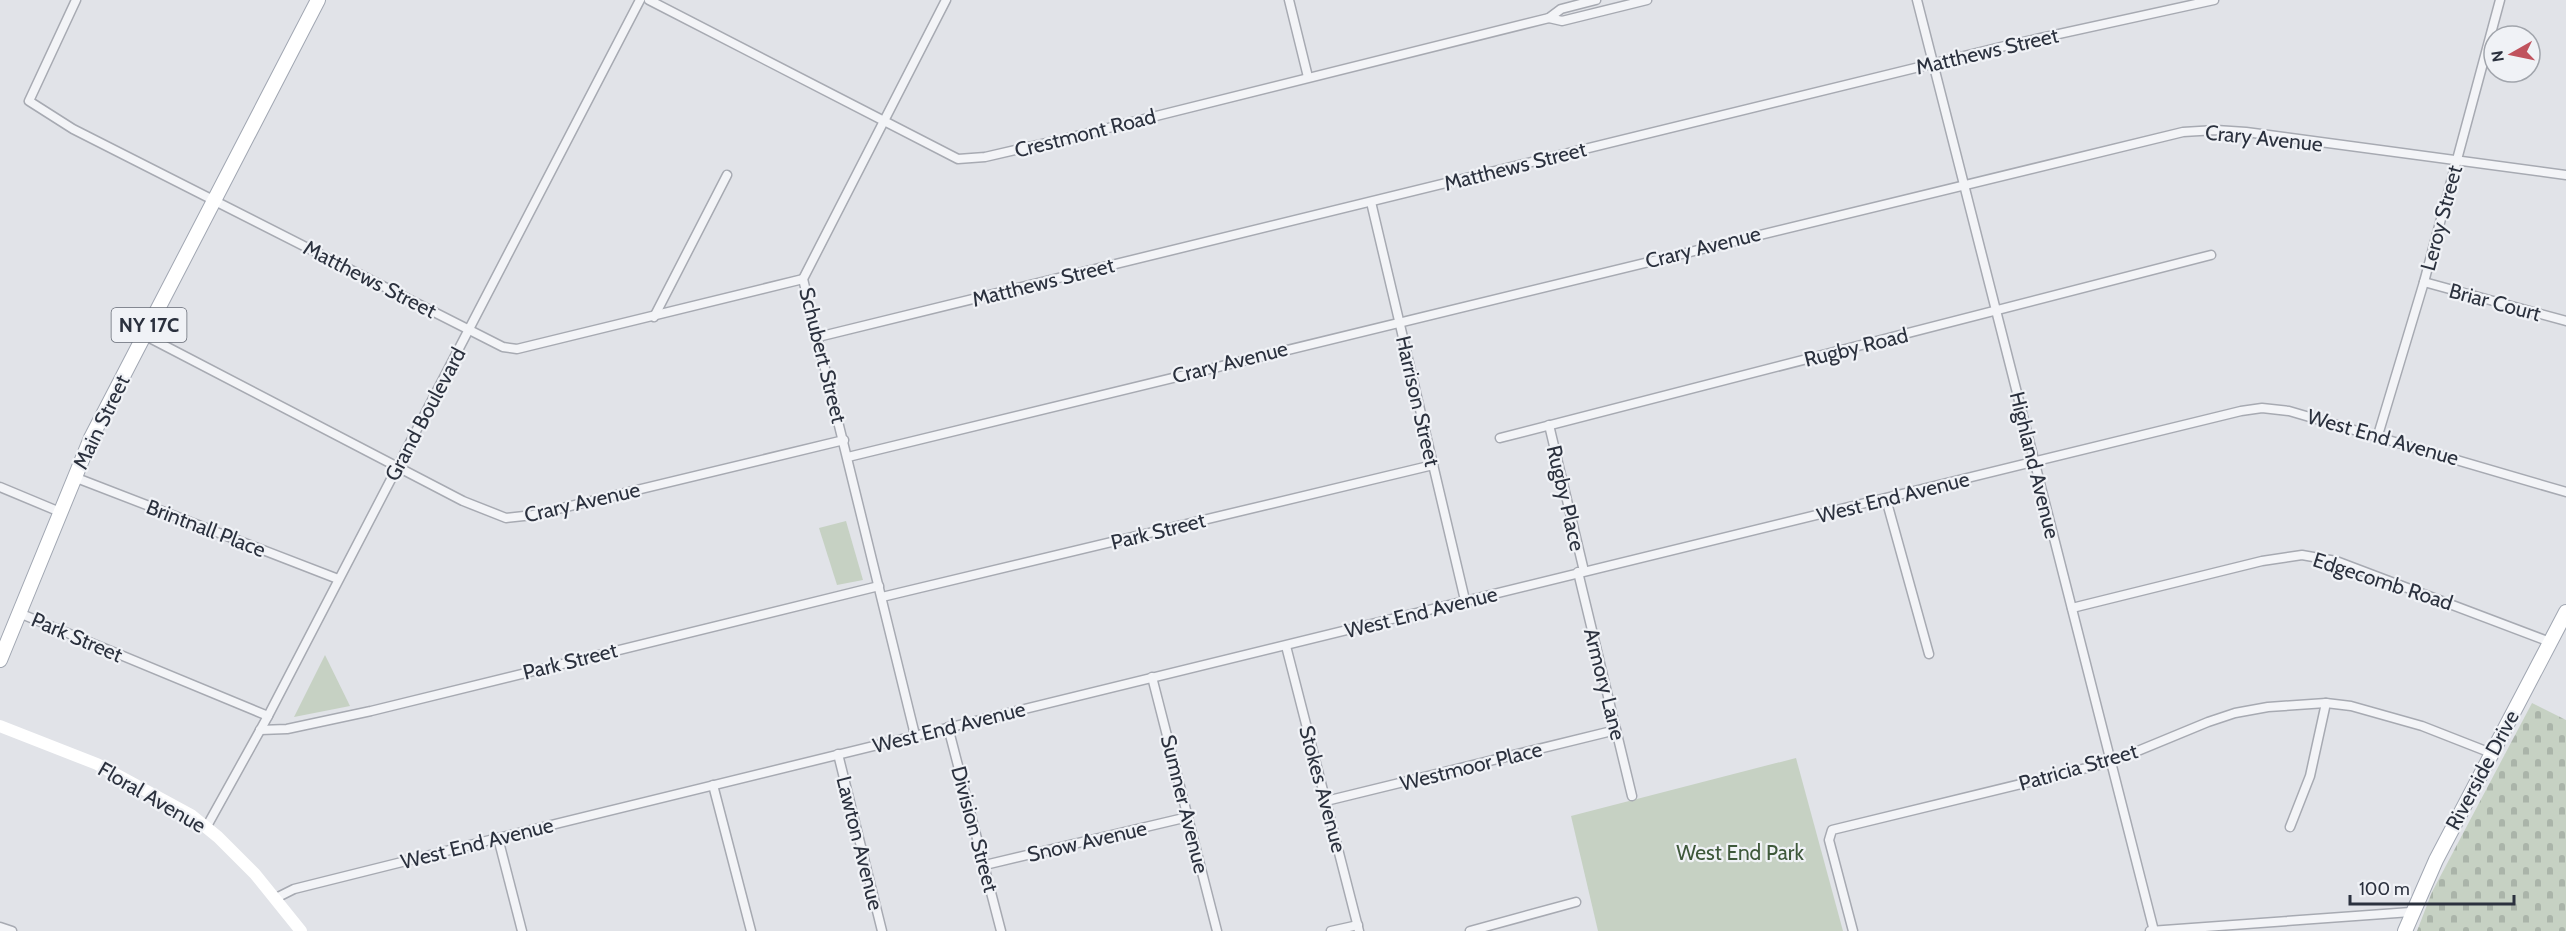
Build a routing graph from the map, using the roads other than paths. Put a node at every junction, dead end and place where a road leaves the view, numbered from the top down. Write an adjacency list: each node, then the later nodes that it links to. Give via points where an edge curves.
1 (76, 0): 20 (street, Matthews Street, via 29,101 72,129)
2 (318, 0): 20 (main road, Main Street / NY 17C)
3 (640, 0): 29 (street, Grand Boulevard)
4 (649, 0): 15 (street, Crestmont Road)
5 (946, 0): 15 (street, Schubert Street)
6 (1288, 0): 14 (street)
7 (1596, 0): 12 (street, Crestmont Road, via 1561,9)
8 (1647, 0): 12 (street, Crestmont Road, via 1562,21)
9 (1917, 0): 13 (street, Highland Avenue)
10 (2214, 0): 13 (street, Matthews Street)
11 (2500, 0): 16 (street, Leroy Street)
12 (1549, 18): 14 (street, Crestmont Road)
13 (1933, 64): 19 (street, Highland Avenue); 21 (street, Matthews Street)
14 (1308, 77): 15 (street, Crestmont Road, via 1068,138 968,159 958,159)
15 (884, 123): 23 (street, Schubert Street)
16 (2456, 161): 18 (street, Crary Avenue); 19 (street, Crary Avenue, via 2216,130 2165,135); 24 (street, Leroy Street)
17 (727, 175): 26 (street)
18 (2566, 175)
19 (1964, 183): 25 (street, Highland Avenue); 27 (street, Crary Avenue)
20 (214, 199): 29 (street, Matthews Street); 30 (main road, Main Street / NY 17C)
21 (1371, 202): 27 (street, Harrison Street); 31 (street, Matthews Street)
22 (2211, 255): 25 (street, Rugby Road)
23 (803, 279): 26 (street, Matthews Street); 31 (street, Schubert Street)
24 (2424, 282): 28 (street, Briar Court); 33 (street, Leroy Street)
25 (1996, 311): 32 (street, Rugby Road); 37 (street, Highland Avenue)
26 (654, 317): 29 (street, Matthews Street, via 517,349 503,347)
27 (1399, 321): 36 (street, Crary Avenue); 39 (street, Harrison Street)
28 (2566, 321)
29 (469, 330): 38 (street, Grand Boulevard)
30 (144, 335): 38 (street, Crary Avenue); 40 (main road, Main Street / NY 17C)
31 (818, 337): 35 (street, Schubert Street)
32 (1549, 425): 34 (street, Rugby Road); 45 (street, Rugby Place)
33 (2378, 435): 37 (street, West End Avenue, via 2289,411 2262,408); 42 (street, West End Avenue)
34 (1500, 438)
35 (844, 440): 36 (street, Schubert Street); 38 (street, Crary Avenue, via 517,518 496,515 463,501)
36 (848, 457): 47 (street, Schubert Street)
37 (2035, 462): 43 (street, West End Avenue); 50 (street, Highland Avenue)
38 (398, 465): 46 (street, Grand Boulevard)
39 (1433, 465): 48 (street, Park Street); 49 (street, Harrison Street)
40 (74, 477): 44 (main road, Main Street / NY 17C); 46 (street, Brintnall Place)
41 (0, 487): 44 (street)
42 (2566, 492)
43 (1886, 499): 45 (street, West End Avenue); 55 (street)
44 (60, 512): 52 (main road, Main Street / NY 17C)
45 (1581, 572): 49 (street, West End Avenue); 63 (street, Armory Lane)
46 (338, 579): 59 (street, Grand Boulevard)
47 (879, 586): 48 (street, Schubert Street); 62 (street, Park Street, via 371,711 287,729)
48 (882, 597): 64 (street, Schubert Street)
49 (1466, 600): 54 (street, West End Avenue)
50 (2072, 608): 53 (street, Edgecomb Road, via 2262,561 2313,556 2347,565); 67 (street, Highland Avenue)
51 (2566, 612): 53 (main road, Riverside Drive)
52 (19, 613): 56 (main road, Main Street / NY 17C); 59 (street, Park Street)
53 (2550, 642): 65 (main road, Riverside Drive)
54 (1286, 646): 57 (street, West End Avenue); 70 (street, Stokes Avenue)
55 (1929, 654)
56 (0, 660)
57 (1152, 677): 61 (street, West End Avenue); 71 (street, Sumner Avenue)
58 (2326, 703): 65 (street, Patricia Street, via 2376,711); 67 (street, Patricia Street, via 2235,713); 73 (street, via 2310,776)
59 (268, 716): 62 (street, Grand Boulevard)
60 (0, 726): 72 (street, Floral Avenue, via 111,771)
61 (948, 727): 64 (street, West End Avenue); 75 (street, Division Street)
62 (260, 730): 72 (street, Grand Boulevard)
63 (1616, 730): 69 (street, Armory Lane); 70 (street, Westmoor Place)
64 (915, 735): 66 (street, West End Avenue)
65 (2491, 753): 78 (main road, Riverside Drive)
66 (838, 754): 68 (street, West End Avenue); 85 (street, Lawton Avenue)
67 (2111, 762): 90 (street, Patricia Street, via 1832,830 1829,840); 91 (street, Highland Avenue)
68 (713, 785): 74 (street, West End Avenue); 84 (street)
69 (1632, 796)
70 (1326, 801): 80 (street, Stokes Avenue)
71 (1188, 817): 75 (street, Snow Avenue); 87 (street, Sumner Avenue)
72 (207, 826): 76 (street, Floral Avenue)
73 (2290, 827)
74 (498, 838): 76 (street, West End Avenue, via 294,889); 83 (street)
75 (985, 865): 86 (street, Division Street)
76 (276, 898): 82 (street, Floral Avenue)
77 (1576, 902): 89 (street)
78 (2411, 912): 91 (street); 92 (main road, Riverside Drive)
79 (0, 927): 81 (street)
80 (1359, 928): 88 (street)
81 (12, 931)
82 (301, 931)
83 (522, 931)
84 (751, 931)
85 (882, 931)
86 (1001, 931)
87 (1217, 931)
88 (1331, 931)
89 (1470, 931)
90 (1853, 931)
91 (2152, 931)
92 (2405, 931)

